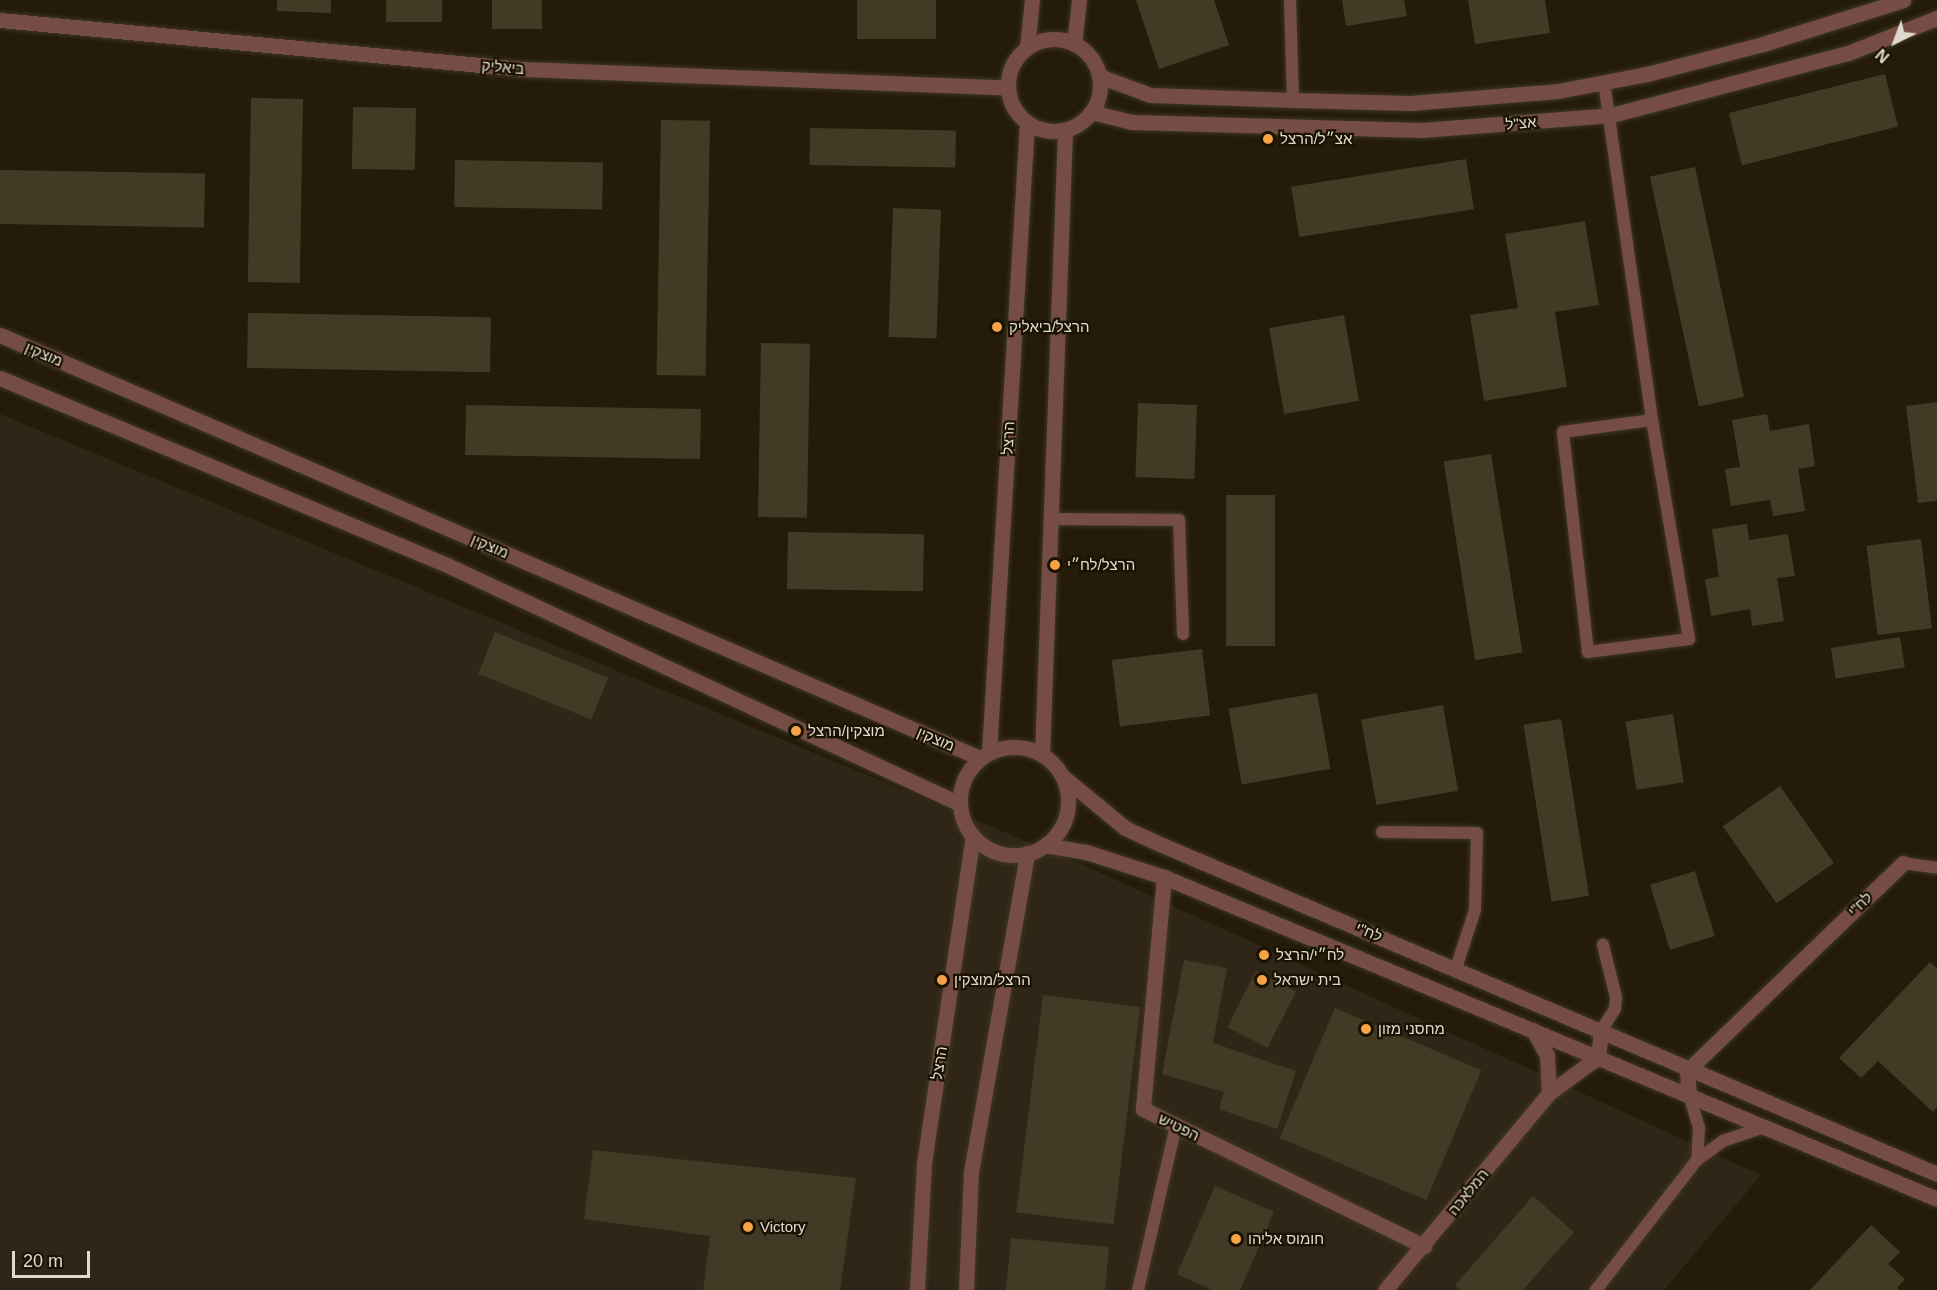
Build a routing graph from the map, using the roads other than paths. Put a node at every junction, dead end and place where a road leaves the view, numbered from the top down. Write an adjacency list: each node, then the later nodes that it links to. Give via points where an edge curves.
1 (1032, 0): 9 (street)
2 (1079, 0): 8 (street)
3 (1290, 0): 13 (lane)
4 (1903, 0): 5 (street, אצ"ל)
5 (1872, 5): 11 (street, אצ"ל, via 1763,44)
6 (1937, 18): 15 (street, אצ"ל, via 1848,53)
7 (0, 20): 12 (street, ביאליק, via 523,69)
8 (1074, 44): 9 (street, via 1050,39); 10 (street, via 1090,57)
9 (1027, 48): 12 (street, via 1012,65)
10 (1099, 76): 13 (street, אצ"ל, via 1150,95); 14 (street, via 1097,101)
11 (1604, 82): 13 (street, אצ"ל, via 1558,91 1410,103); 15 (lane)
12 (1007, 88): 16 (street, via 1010,101)
13 (1293, 100)
14 (1091, 112): 15 (street, אצ"ל, via 1132,122 1422,130); 17 (street)
15 (1611, 115): 20 (lane)
16 (1028, 123): 17 (street, via 1046,130); 24 (street, הרצל)
17 (1065, 130): 21 (street)
18 (0, 334): 24 (street, מוצקין)
19 (0, 378): 26 (street, via 447,565)
20 (1652, 420): 20 (lane, via 1689,639 1588,652 1563,432)
21 (1050, 519): 22 (lane, via 1179,520); 23 (street)
22 (1183, 634)
23 (1042, 754): 24 (street, via 1007,747); 25 (street)
24 (985, 755): 26 (street, via 961,787)
25 (1062, 776): 29 (street, via 1068,808 1063,824); 35 (street, לח"י, via 1125,828)
26 (960, 804): 28 (street, via 964,822)
27 (1382, 832): 35 (lane, via 1478,833 1475,910)
28 (973, 836): 30 (street, via 1002,853); 48 (street, הרצל, via 924,1162)
29 (1045, 845): 30 (street); 33 (street, לח"י, via 1086,852)
30 (1027, 853): 49 (street, via 971,1172)
31 (1903, 862): 32 (lane); 39 (street, לח"י)
32 (1937, 868)
33 (1164, 877): 36 (street, לח"י); 42 (street, הפטיש, via 1143,1109)
34 (1603, 945): 37 (lane, via 1616,997 1615,1009)
35 (1456, 968): 37 (street, לח"י)
36 (1533, 1030): 38 (street, לח"י); 40 (street, via 1547,1055)
37 (1601, 1031): 38 (street); 39 (street, לח"י)
38 (1598, 1058): 40 (street, המלאכה); 41 (street, לח"י)
39 (1687, 1071): 41 (street); 45 (street, לח"י)
40 (1549, 1093): 47 (street, המלאכה)
41 (1689, 1095): 43 (street, לח"י); 44 (lane, via 1699,1127)
42 (1176, 1125): 47 (street, הפטיש); 50 (lane)
43 (1764, 1126): 44 (lane, via 1723,1141); 46 (street, לח"י)
44 (1697, 1160): 52 (lane)
45 (1937, 1174)
46 (1937, 1199)
47 (1424, 1246): 51 (street, המלאכה)
48 (917, 1290)
49 (966, 1290)
50 (1138, 1290)
51 (1385, 1290)
52 (1596, 1290)

